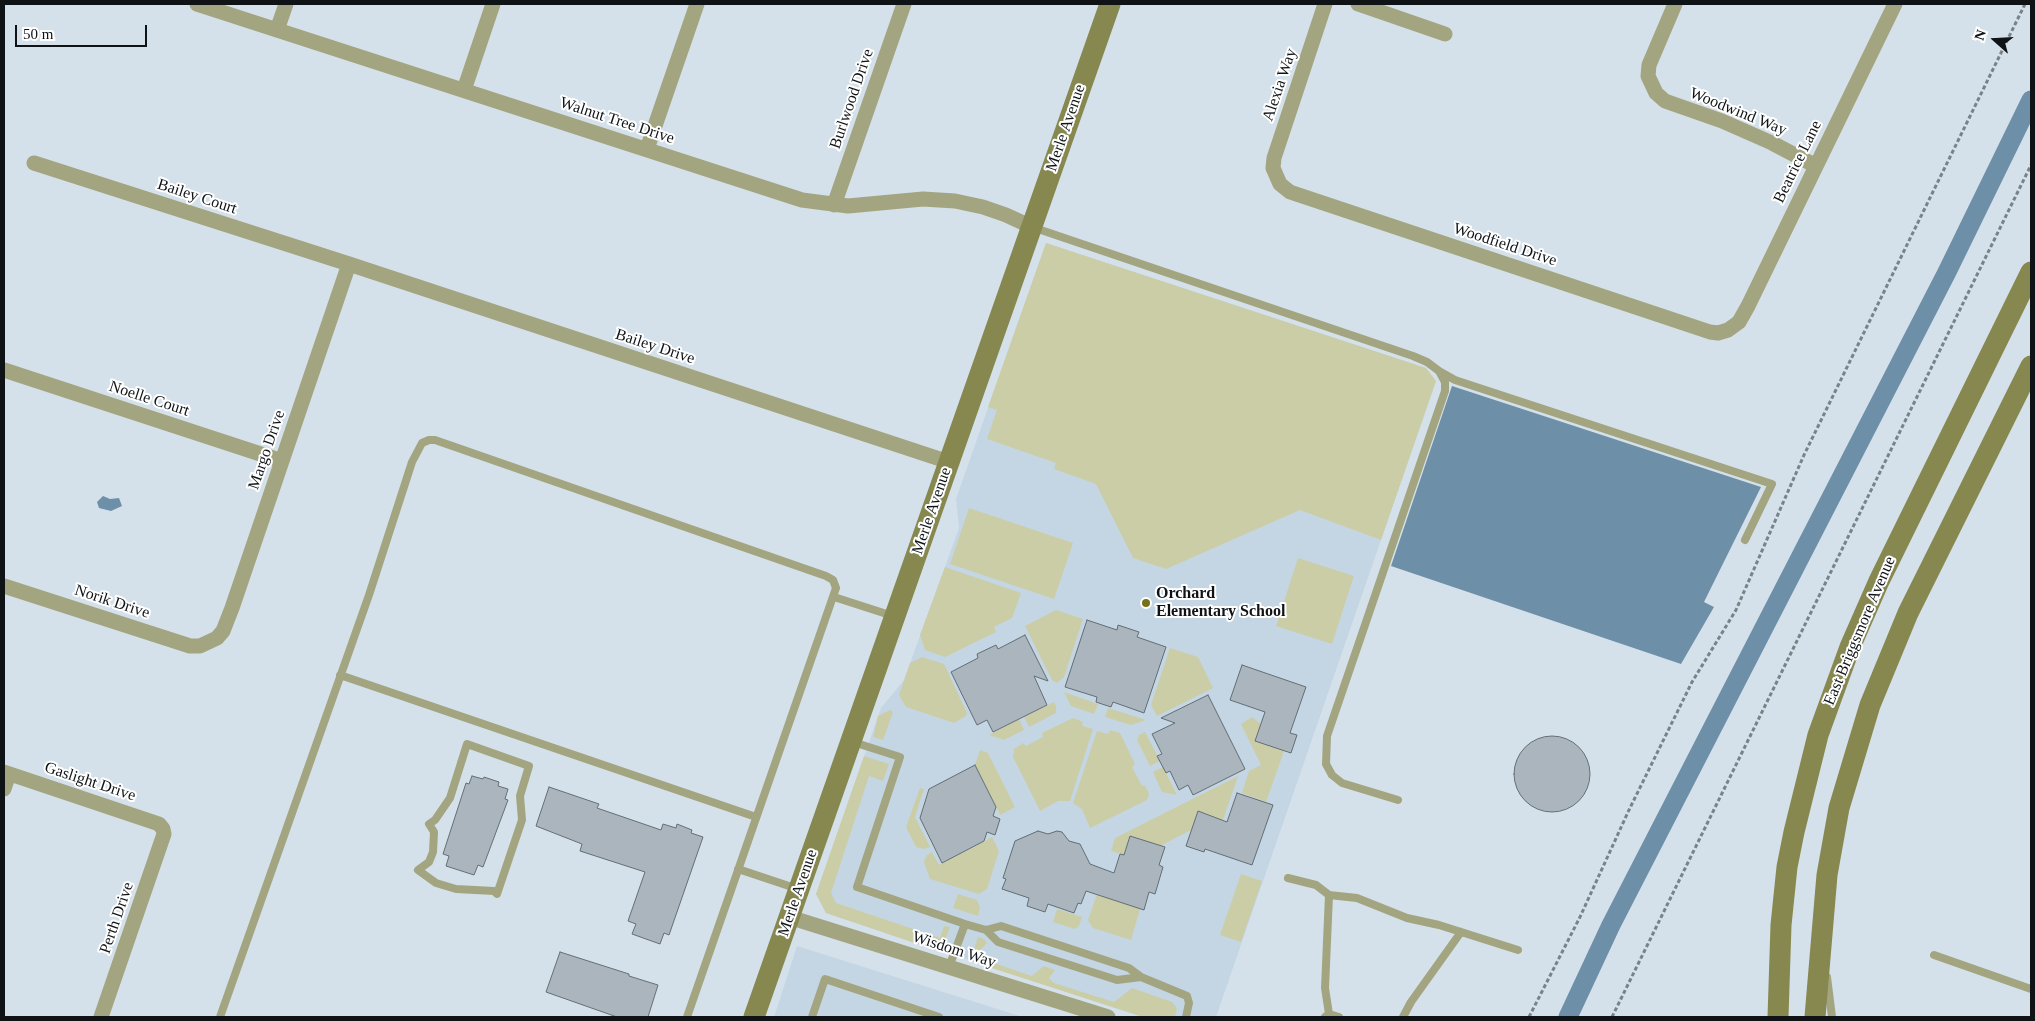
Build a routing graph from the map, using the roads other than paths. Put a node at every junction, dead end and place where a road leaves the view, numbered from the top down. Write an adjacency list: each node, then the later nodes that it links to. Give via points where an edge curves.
1 (197, 4): 11 (street, Walnut Tree Drive)
2 (286, 4): 11 (street)
3 (493, 4): 13 (street)
4 (697, 4): 14 (street)
5 (904, 4): 18 (street, Burlwood Drive)
6 (1110, 4): 19 (main road, Merle Avenue)
7 (1325, 4): 17 (street, Alexia Way, via 1274,158)
8 (1358, 4): 12 (street)
9 (1675, 4): 16 (street, Woodwind Way, via 1649,65 1648,76 1656,93 1665,101 1738,128)
10 (1895, 4): 16 (street, Beatrice Lane)
11 (277, 30): 13 (street, Walnut Tree Drive)
12 (1445, 34)
13 (464, 90): 14 (street, Walnut Tree Drive)
14 (647, 149): 18 (street, Walnut Tree Drive, via 802,200)
15 (34, 163): 20 (street, Bailey Court)
16 (1816, 166): 22 (street, Beatrice Lane, via 1748,306 1739,322)
17 (1277, 178): 22 (street, Woodfield Drive, via 1290,192 1710,332)
18 (834, 205): 19 (street, Walnut Tree Drive, via 923,199 955,201 983,206)
19 (1032, 227): 25 (lane, via 1413,356); 27 (main road, Merle Avenue)
20 (349, 264): 26 (street, Margo Drive); 27 (street, Bailey Drive)
21 (2031, 272): 66 (main road, East Briggsmore Avenue, via 1879,581 1847,653 1818,735 1787,867)
22 (1728, 330)
23 (2031, 366): 47 (main road, via 1908,613 1881,676 1839,808)
24 (4, 370): 26 (street, Noelle Court)
25 (1439, 371): 28 (lane, via 1455,380 1772,484); 38 (lane, via 1445,382 1445,391 1327,736 1326,764 1332,775 1342,783)
26 (282, 461): 32 (street, Margo Drive, via 223,632)
27 (949, 462): 31 (main road, Merle Avenue)
28 (1745, 540)
29 (4, 586): 32 (street, Norik Drive, via 190,646)
30 (834, 597): 31 (lane); 33 (lane, via 836,588 833,580 826,576 429,440 422,443 412,462); 39 (lane)
31 (895, 616): 34 (main road, Merle Avenue)
32 (211, 642)
33 (340, 675): 39 (lane); 57 (lane)
34 (851, 741): 43 (main road, Merle Avenue); 46 (lane, via 900,757 857,887)
35 (530, 769): 35 (lane, via 520,796 522,820 497,894 494,891 470,892 436,883 418,870 429,862 433,852 434,832 429,824 450,798 467,744)
36 (6, 773): 37 (street); 40 (street, Gaslight Drive, via 159,824)
37 (4, 789)
38 (1398, 800)
39 (756, 817): 41 (lane)
40 (163, 829): 56 (street, Perth Drive, via 164,834)
41 (738, 869): 43 (lane); 58 (lane)
42 (1288, 878): 44 (lane, via 1316,885)
43 (799, 889): 45 (main road, Merle Avenue)
44 (1329, 894): 49 (lane, via 1357,898 1407,918); 55 (lane)
45 (790, 917): 52 (street, Wisdom Way); 59 (main road, Merle Avenue)
46 (965, 924): 48 (lane); 52 (lane)
47 (1821, 927): 67 (main road); 68 (lane)
48 (986, 930): 53 (lane, via 1001,926 1129,968); 53 (lane, via 998,942 1117,980)
49 (1461, 932): 50 (lane); 65 (lane)
50 (1518, 950)
51 (1934, 955): 54 (lane)
52 (948, 967): 62 (street, Wisdom Way)
53 (1141, 977): 63 (lane, via 1187,996 1190,1003)
54 (2031, 989)
55 (1327, 1016): 64 (lane)
56 (101, 1017)
57 (220, 1017)
58 (687, 1017)
59 (754, 1017)
60 (812, 1017): 61 (lane, via 825,979)
61 (939, 1017)
62 (1108, 1017)
63 (1186, 1017)
64 (1339, 1017)
65 (1403, 1017)
66 (1778, 1017)
67 (1815, 1017)
68 (1832, 1017)

